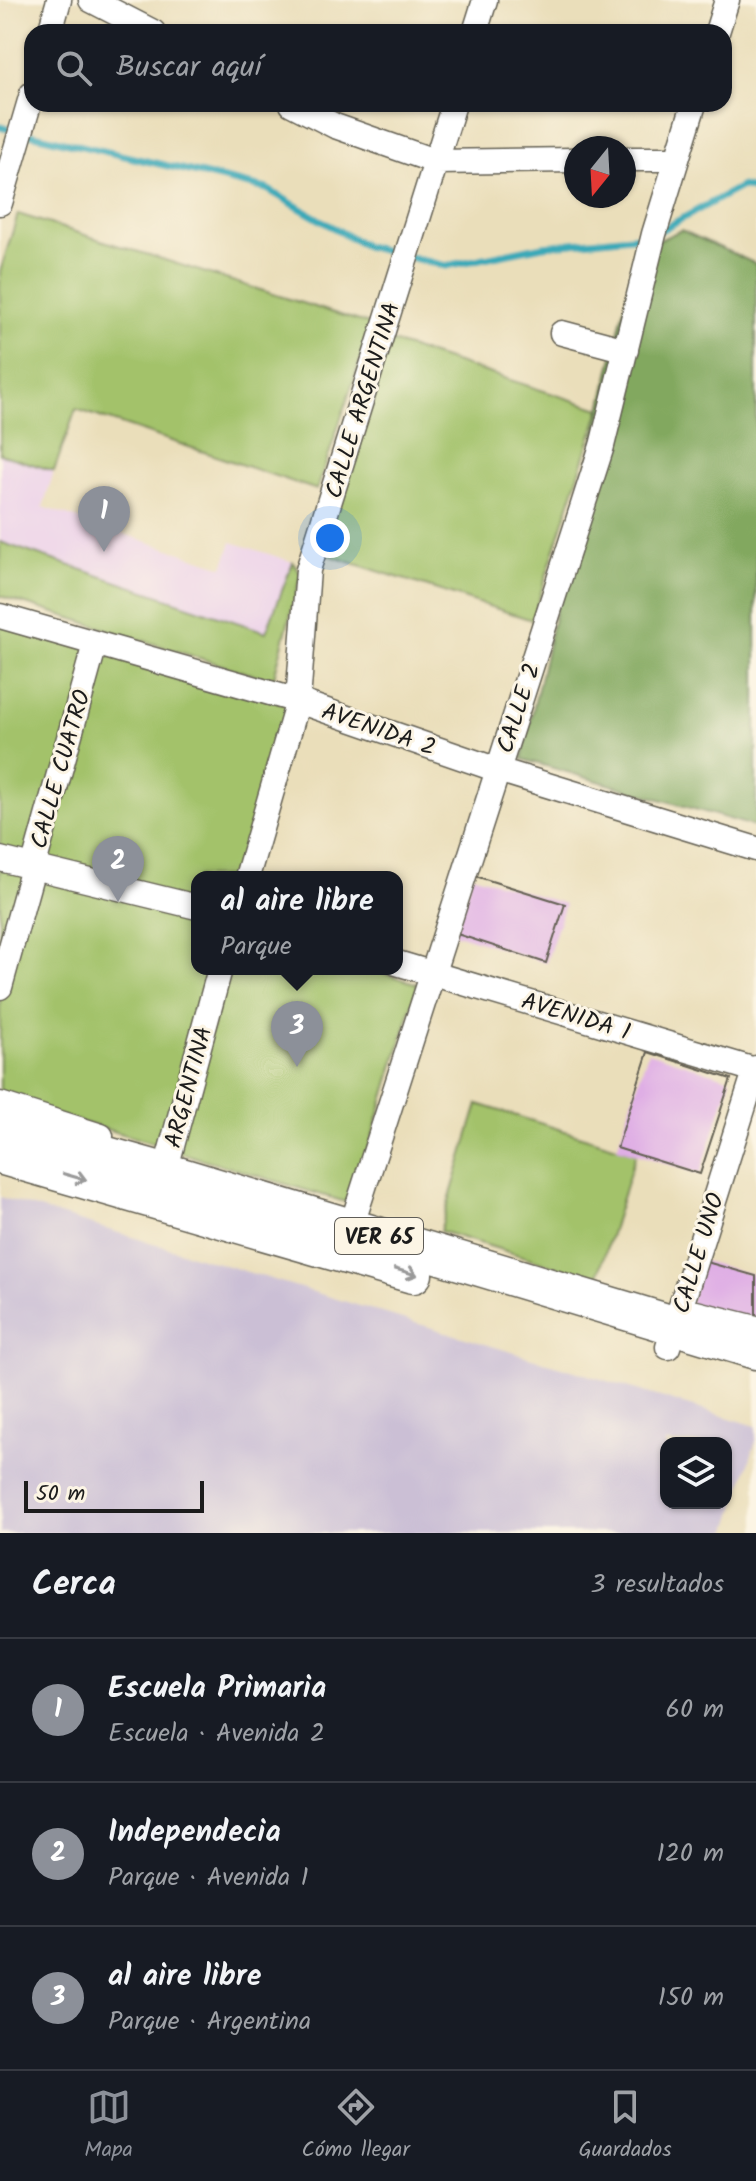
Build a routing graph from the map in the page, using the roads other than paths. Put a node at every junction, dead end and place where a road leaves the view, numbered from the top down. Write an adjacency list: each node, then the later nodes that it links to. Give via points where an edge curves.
1 (59, 0): 5 (street)
2 (91, 0): 6 (street)
3 (485, 0): 7 (street)
4 (725, 1): 8 (street)
5 (52, 24)
6 (138, 24)
7 (478, 24)
8 (719, 24)
9 (308, 112): 16 (street)
10 (452, 112): 16 (street, CALLE ARGENTINA)
11 (692, 112): 14 (street, CALLE 2)
12 (26, 115): 17 (street)
13 (636, 159): 14 (street)
14 (677, 159): 19 (street, CALLE 2)
15 (564, 160): 16 (street)
16 (437, 162): 22 (street, CALLE ARGENTINA, via 308,570)
17 (0, 203)
18 (562, 333): 19 (street)
19 (626, 350): 23 (street, CALLE 2, via 602,446)
20 (0, 616): 21 (street, AVENIDA 2)
21 (95, 644): 22 (street, AVENIDA 2); 26 (street, CALLE CUATRO)
22 (298, 701): 23 (street, AVENIDA 2); 27 (street)
23 (498, 770): 24 (street, AVENIDA 2); 30 (street, CALLE 2)
24 (756, 849)
25 (0, 859): 26 (street)
26 (33, 867): 28 (street); 32 (street, CALLE CUATRO)
27 (249, 871)
28 (191, 906)
29 (403, 965): 30 (street, AVENIDA 1)
30 (433, 973): 33 (street, AVENIDA 1); 38 (street, CALLE 2)
31 (219, 975): 37 (street, ARGENTINA)
32 (0, 987)
33 (756, 1069): 39 (street, CALLE UNO)
34 (0, 1104): 37 (street)
35 (0, 1126): 37 (main road, VER 65)
36 (0, 1155): 37 (main road, VER 65, one-way to 37)
37 (172, 1179): 38 (main road, VER 65)
38 (349, 1232): 39 (main road, VER 65)
39 (674, 1328): 40 (street); 41 (main road, VER 65); 42 (main road, VER 65)
40 (756, 1328)
41 (756, 1350)
42 (756, 1373)

